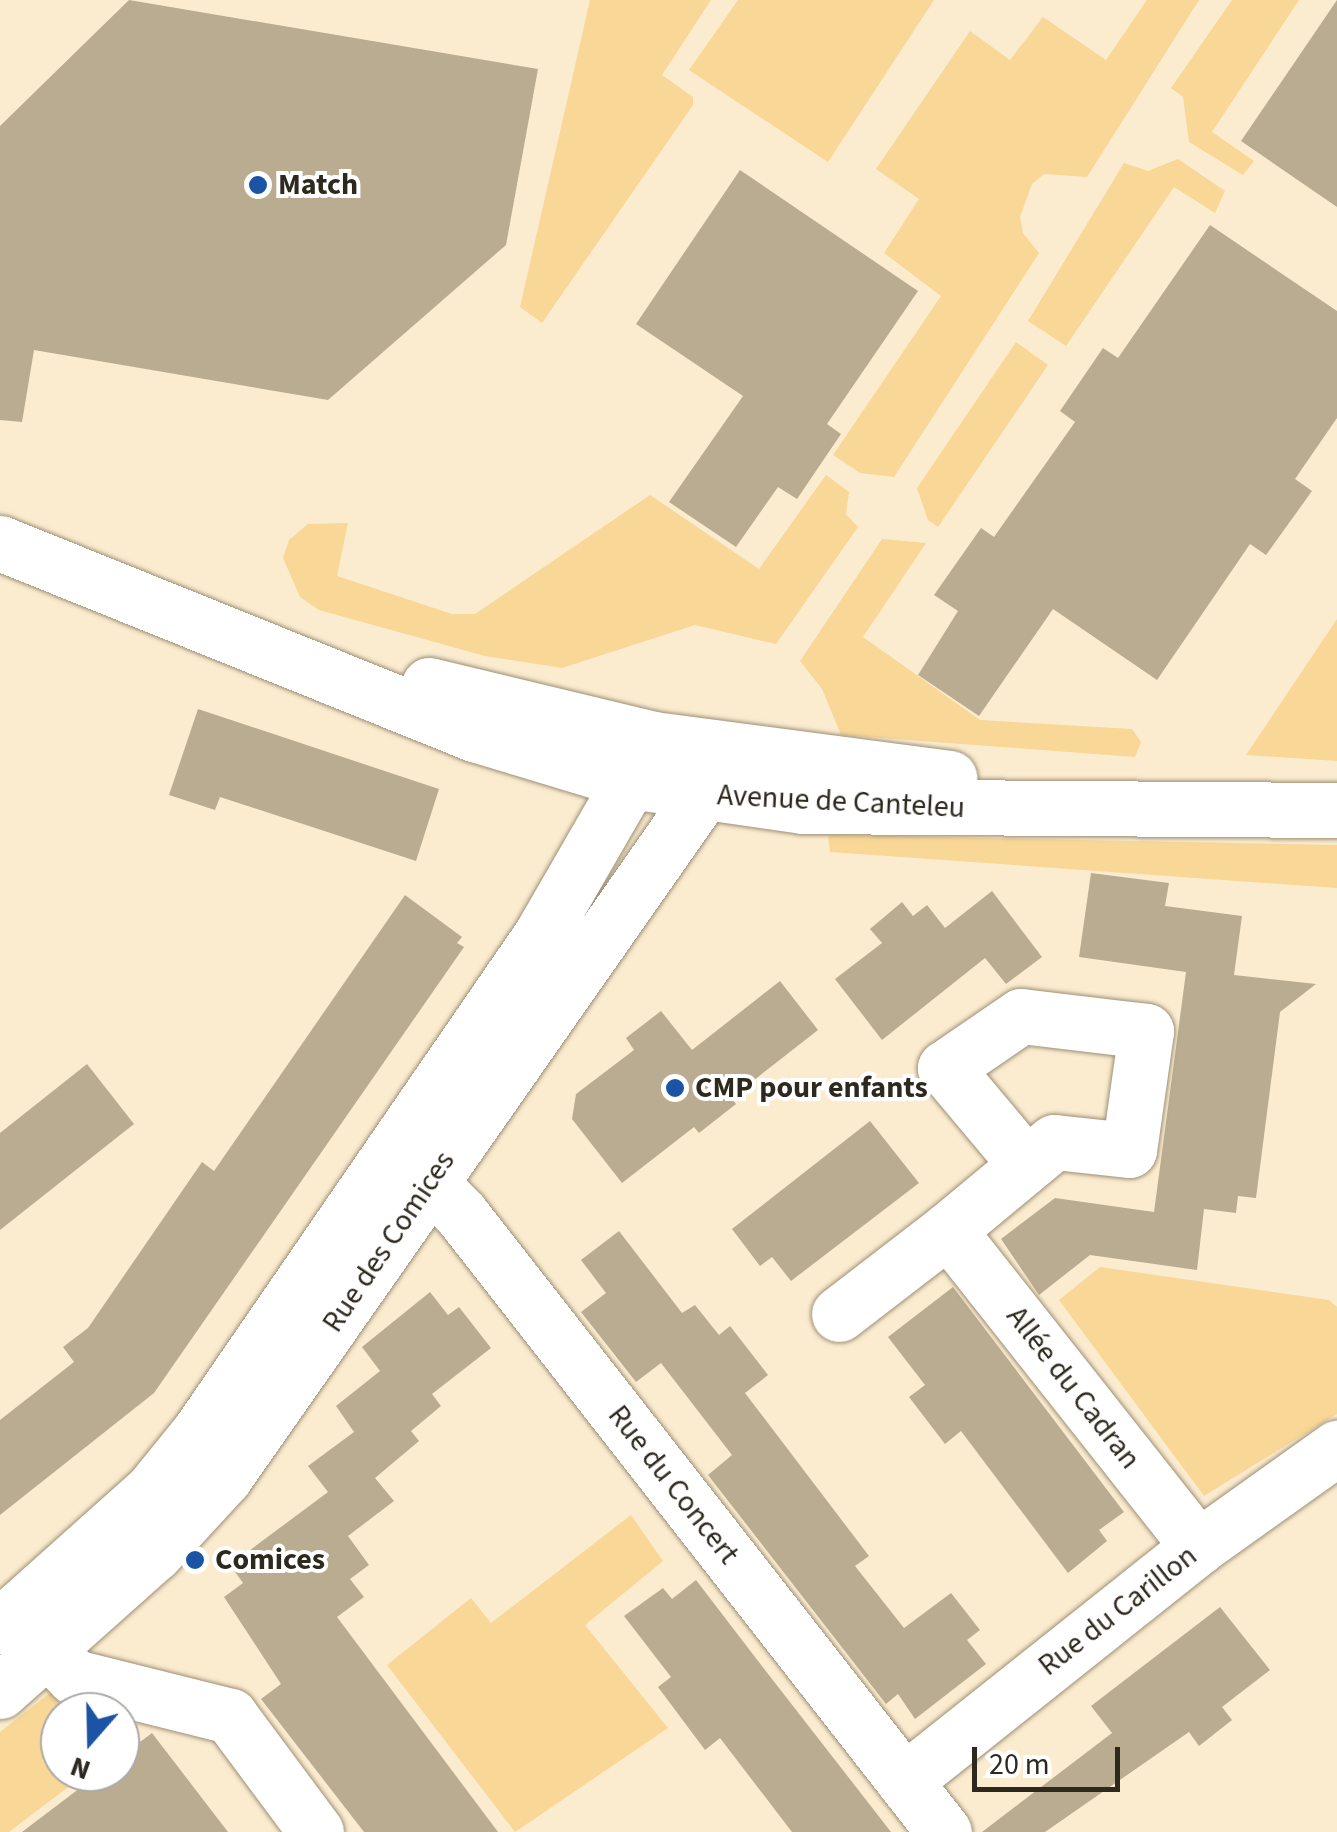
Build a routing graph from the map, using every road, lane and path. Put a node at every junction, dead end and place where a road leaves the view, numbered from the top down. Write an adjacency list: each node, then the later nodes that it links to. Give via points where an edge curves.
1 (0, 543): 2 (street, Avenue de Canteleu, via 474,734)
2 (642, 760): 3 (street, Avenue de Canteleu); 6 (street, Rue des Comices)
3 (717, 773): 4 (street, Avenue de Canteleu, via 902,810); 6 (street, Rue des Comices)
4 (1337, 808)
5 (1024, 1162): 7 (street)
6 (412, 1164): 11 (street, Rue des Comices, via 224,1478 165,1544); 13 (street, Rue du Concert, via 462,1214)
7 (948, 1230): 8 (street); 10 (street, Allée du Cadran)
8 (839, 1314)
9 (1337, 1448): 10 (street, Rue du Carillon)
10 (1198, 1546): 13 (street, Rue du Carillon)
11 (15, 1622): 12 (street, Rue des Comices); 14 (street, via 74,1678 230,1716)
12 (0, 1690)
13 (904, 1781): 15 (street, Rue du Concert)
14 (316, 1832)
15 (944, 1832)

